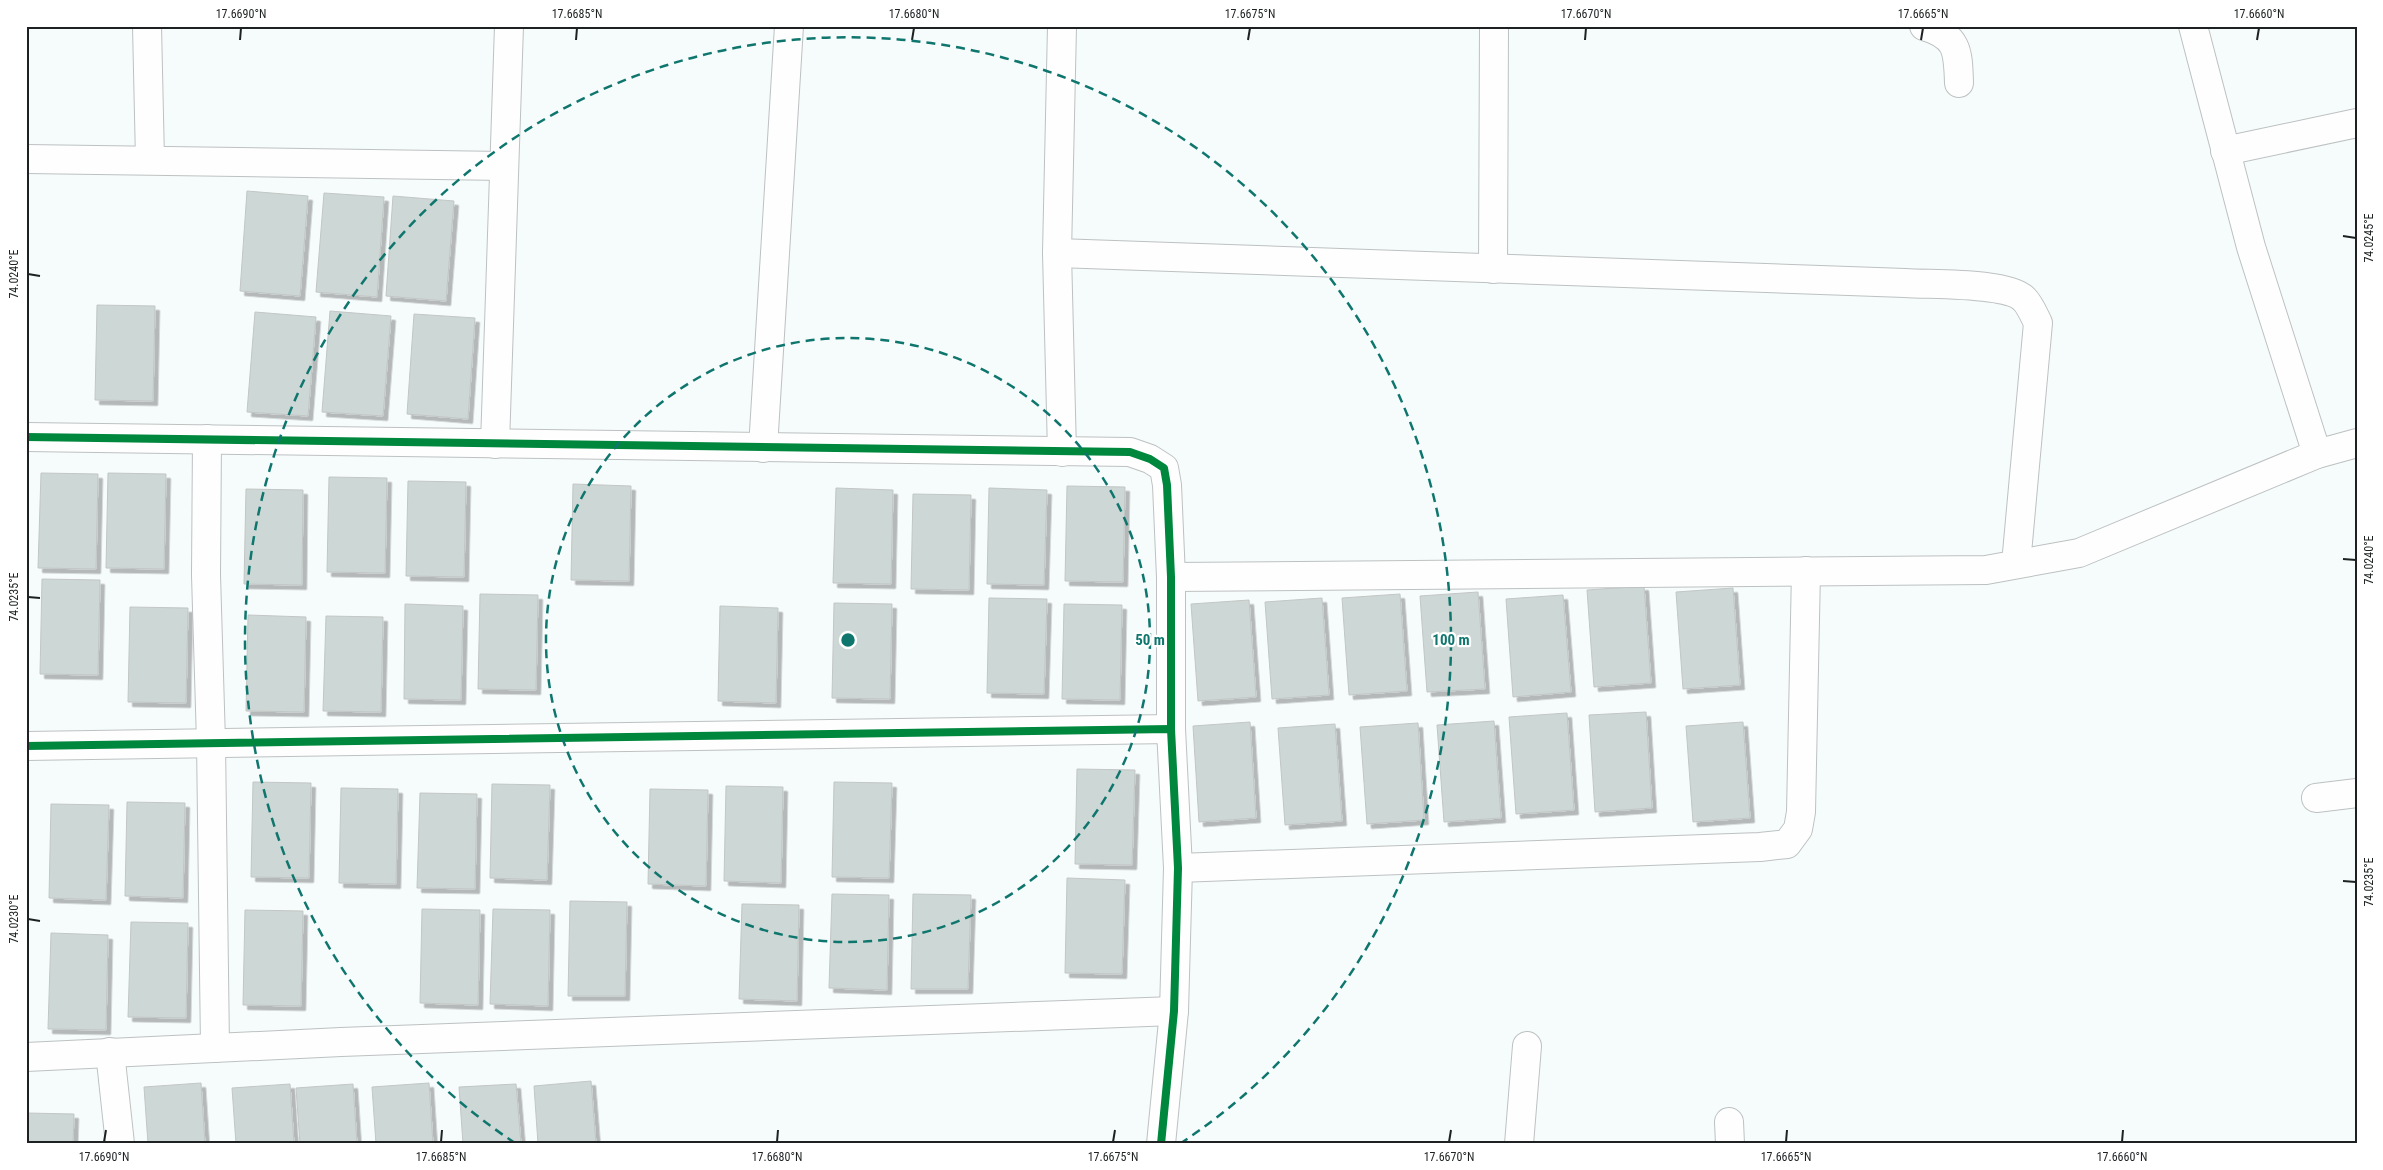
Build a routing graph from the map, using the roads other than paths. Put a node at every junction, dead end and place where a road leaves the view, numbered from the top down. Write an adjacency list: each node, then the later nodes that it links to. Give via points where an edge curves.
1 (147, 26): 12 (street)
2 (509, 26): 13 (street)
3 (789, 26): 20 (street)
4 (1062, 26): 14 (street)
5 (1494, 26): 15 (street)
6 (1924, 26): 8 (street, via 1942,32 1958,52)
7 (2193, 26): 10 (street)
8 (1960, 83)
9 (2357, 123): 10 (street)
10 (2225, 151): 22 (street, via 2251,247)
11 (26, 159): 12 (street)
12 (150, 160): 13 (street)
13 (504, 166): 19 (street)
14 (1057, 253): 15 (street); 21 (street)
15 (1493, 268): 23 (street, via 1905,283 2012,292 2025,300 2038,323)
16 (26, 437): 17 (street)
17 (207, 439): 19 (street); 27 (street, via 206,575)
18 (2357, 443): 22 (street)
19 (495, 444): 20 (street)
20 (763, 448): 21 (street)
21 (1062, 452): 25 (street, via 1130,452 1150,458 1164,468)
22 (2318, 454): 23 (street, via 2079,553)
23 (2016, 564): 24 (street, via 1986,570)
24 (1806, 571): 25 (street); 31 (street, via 1801,812 1798,829 1787,844)
25 (1171, 576): 26 (street)
26 (1171, 729): 27 (street); 31 (street)
27 (211, 742): 28 (street); 34 (street)
28 (26, 746)
29 (2357, 793): 30 (street)
30 (2316, 798)
31 (1178, 868): 32 (street)
32 (1174, 1011): 34 (street); 38 (street)
33 (1527, 1046): 39 (street)
34 (215, 1048): 35 (street)
35 (110, 1052): 36 (street); 37 (street)
36 (26, 1057)
37 (120, 1144)
38 (1161, 1144)
39 (1518, 1144)

